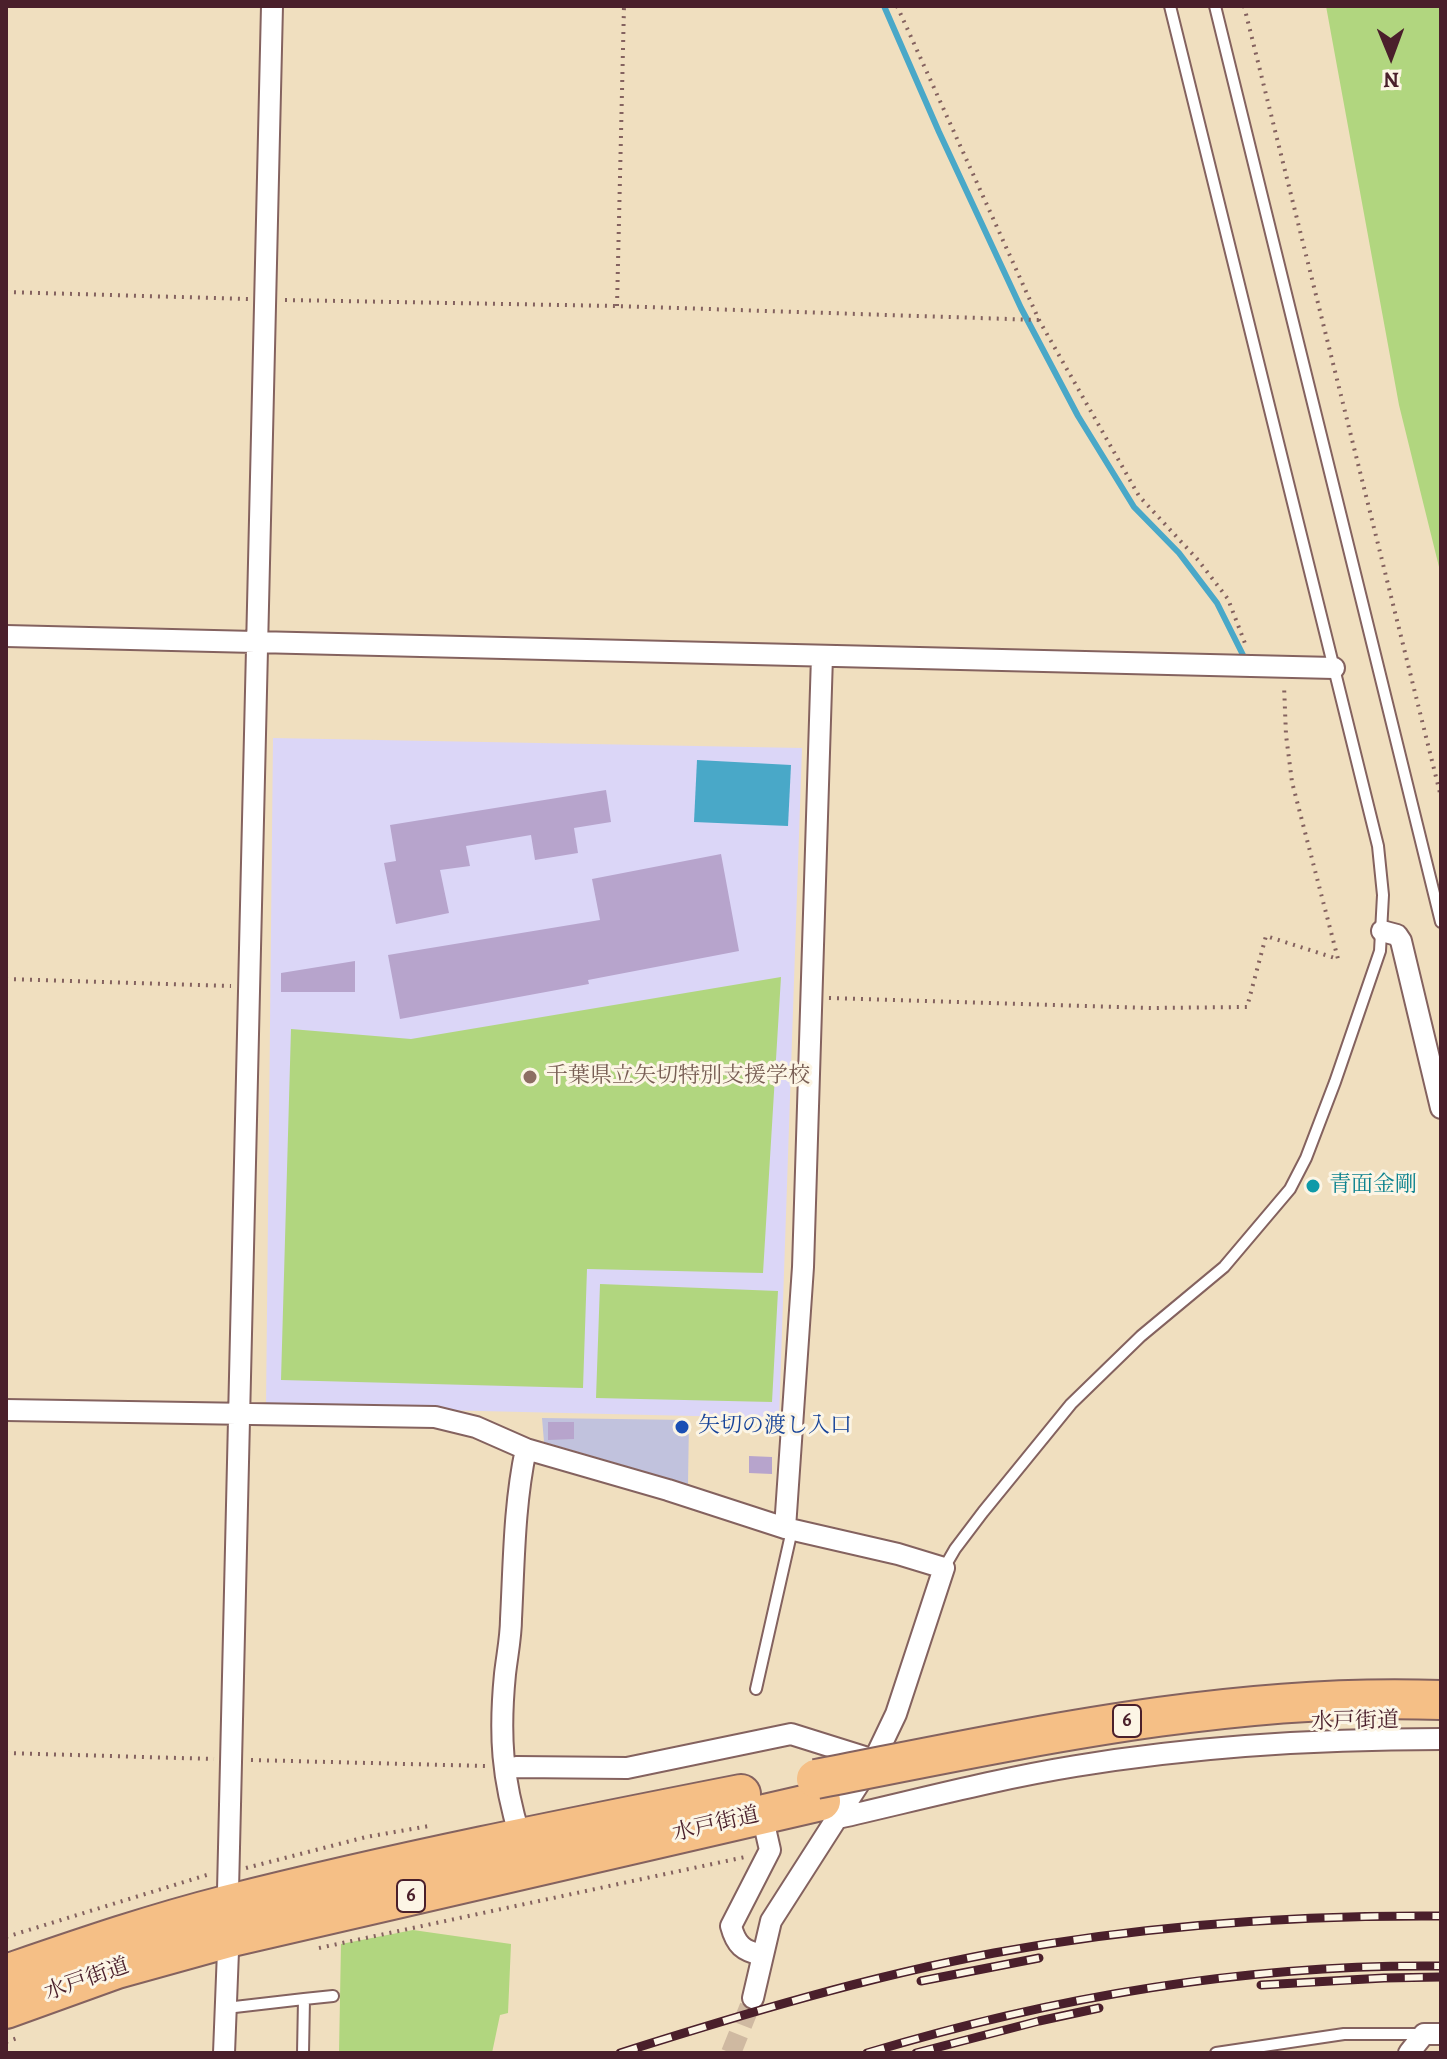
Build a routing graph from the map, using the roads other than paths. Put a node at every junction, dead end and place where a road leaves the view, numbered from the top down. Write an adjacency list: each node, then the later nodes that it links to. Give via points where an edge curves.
1 (272, 6): 5 (street)
2 (1170, 6): 7 (lane)
3 (1215, 6): 8 (lane)
4 (6, 636): 5 (street)
5 (258, 643): 6 (street); 12 (street)
6 (822, 656): 7 (street); 14 (street, via 803,1267)
7 (1334, 668): 9 (lane, via 1378,846)
8 (1441, 922)
9 (1382, 931): 10 (street, via 1401,941); 15 (lane, via 1373,975 1335,1082 1290,1189 1224,1267 1071,1404)
10 (1441, 1108)
11 (6, 1410): 12 (street)
12 (239, 1415): 13 (street, via 435,1417 476,1427); 26 (street)
13 (526, 1449): 14 (street); 25 (street, via 518,1486 502,1744 505,1786)
14 (789, 1529): 15 (street); 17 (lane)
15 (944, 1568): 21 (street, via 896,1714)
16 (1441, 1682): 21 (street, via 1192,1694 1046,1716)
17 (756, 1689)
18 (1441, 1700): 23 (highway, 水戸街道 / 6, bridge, via 1270,1704 1132,1720)
19 (1441, 1722): 23 (highway, 水戸街道 / 6, via 1273,1724 1136,1739)
20 (1441, 1739): 23 (street, via 1241,1745)
21 (876, 1755): 22 (street, via 791,1734 627,1768); 23 (street)
22 (516, 1767)
23 (825, 1800): 24 (highway, 水戸街道 / 6); 25 (highway, 水戸街道 / 6); 28 (street, via 771,1921)
24 (766, 1832): 28 (street, via 731,1926 735,1942); 34 (highway, 水戸街道 / 6, via 236,1936 117,1969)
25 (520, 1837): 29 (highway, 水戸街道 / 6, via 224,1905)
26 (228, 1890)
27 (228, 1951): 33 (street)
28 (762, 1955): 31 (street)
29 (6, 1974)
30 (333, 1996): 32 (lane)
31 (753, 1998)
32 (304, 1999): 33 (lane); 37 (lane)
33 (226, 2008): 36 (street)
34 (19, 2020)
35 (1432, 2034): 38 (lane, via 1344,2034); 39 (street)
36 (224, 2053)
37 (303, 2053)
38 (1216, 2053)
39 (1409, 2053)

